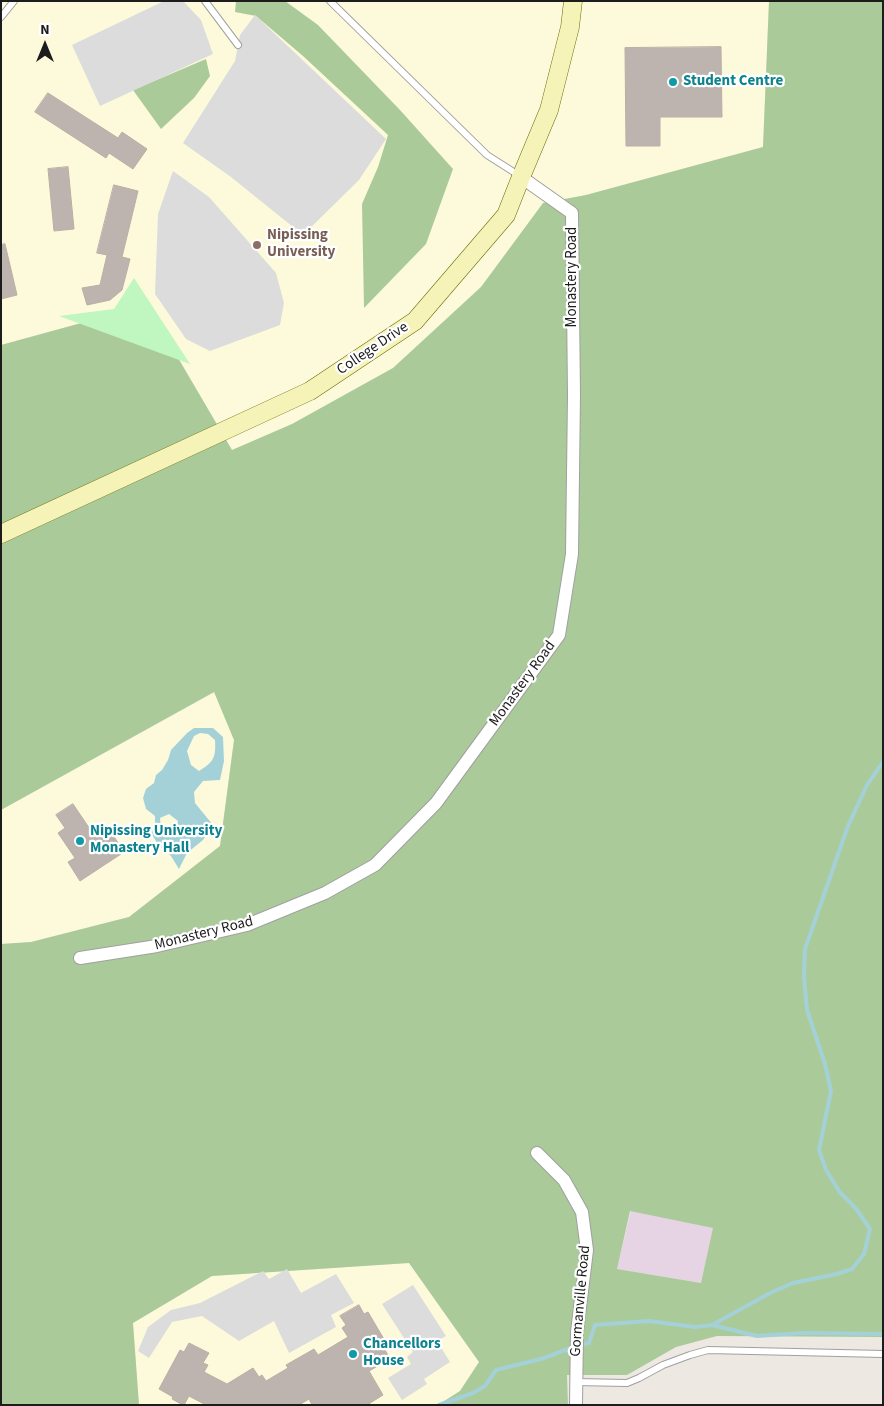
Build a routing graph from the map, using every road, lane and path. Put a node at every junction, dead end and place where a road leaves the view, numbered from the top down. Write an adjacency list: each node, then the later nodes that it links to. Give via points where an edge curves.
1 (14, 1): 5 (lane)
2 (205, 1): 6 (lane)
3 (330, 1): 7 (lane, via 487,155)
4 (573, 1): 7 (street, College Drive, via 570,27 549,110)
5 (1, 17)
6 (238, 45)
7 (521, 177): 8 (street, College Drive, via 506,215 415,321 310,391); 9 (street, Monastery Road, via 572,213 572,554 560,635 436,803 375,864 324,893 247,925 157,946)
8 (1, 534)
9 (80, 958)
10 (537, 1153): 12 (street, Gormanville Road, via 564,1180 582,1212 587,1250 577,1332)
11 (883, 1354): 12 (lane, via 708,1350 663,1365 627,1383)
12 (575, 1382): 13 (street, Gormanville Road)
13 (576, 1405)

